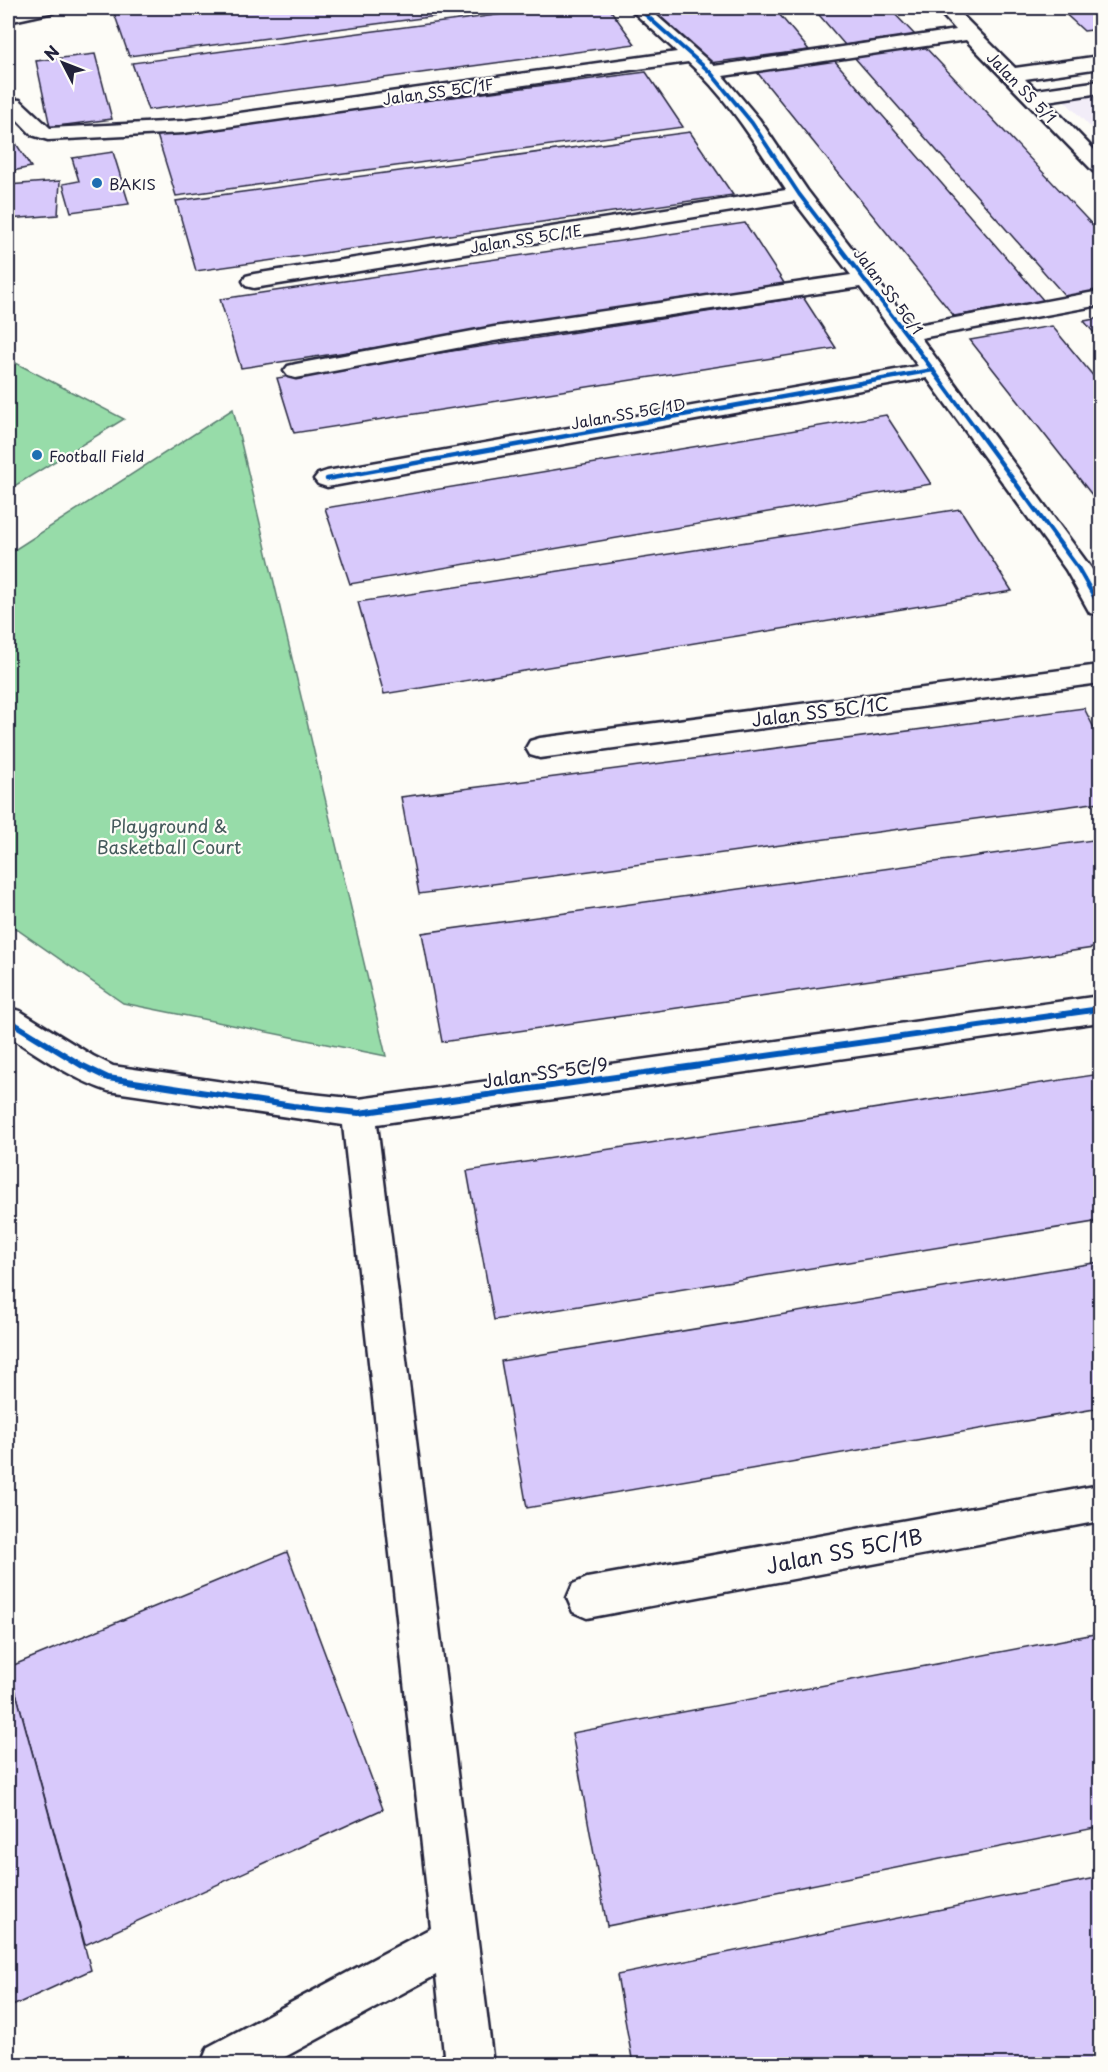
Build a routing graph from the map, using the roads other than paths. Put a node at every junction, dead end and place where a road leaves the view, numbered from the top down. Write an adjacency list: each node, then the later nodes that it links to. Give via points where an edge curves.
1 (47, 8): 4 (street)
2 (638, 8): 6 (street, Jalan SS 5C/1)
3 (945, 8): 5 (street, Jalan SS 5/1)
4 (8, 17)
5 (970, 34): 8 (street); 9 (street, Jalan SS 5/1)
6 (693, 56): 8 (street, Jalan SS 5C/1); 12 (street, Jalan SS 5C/1F, via 183,126 48,134 39,131)
7 (1101, 62): 9 (street)
8 (710, 72): 14 (street, Jalan SS 5C/1, via 752,123)
9 (1010, 75): 11 (street, Jalan SS 5/1)
10 (1101, 87): 11 (street)
11 (1032, 97): 13 (street, Jalan SS 5/1)
12 (13, 104)
13 (1101, 167)
14 (799, 194): 15 (street, Jalan SS 5C/1); 16 (street, Jalan SS 5C/1E)
15 (866, 279): 18 (street, Jalan SS 5C/1); 20 (street, via 494,334)
16 (254, 281)
17 (1101, 298): 18 (street)
18 (906, 334): 19 (street, Jalan SS 5C/1)
19 (933, 370): 21 (street, Jalan SS 5C/1D); 22 (street, Jalan SS 5C/1)
20 (296, 371)
21 (327, 479)
22 (1089, 567): 23 (street, Jalan SS 5C/1)
23 (1101, 607)
24 (1101, 674): 25 (street, Jalan SS 5C/1C)
25 (540, 748)
26 (1101, 1008): 28 (street, Jalan SS 5C/9)
27 (8, 1020): 28 (street, Jalan SS 5C/9, via 108,1078)
28 (359, 1113): 31 (street)
29 (1101, 1503): 30 (street, Jalan SS 5C/1B)
30 (588, 1598)
31 (455, 1941): 32 (street); 33 (street)
32 (225, 2064)
33 (469, 2064)

